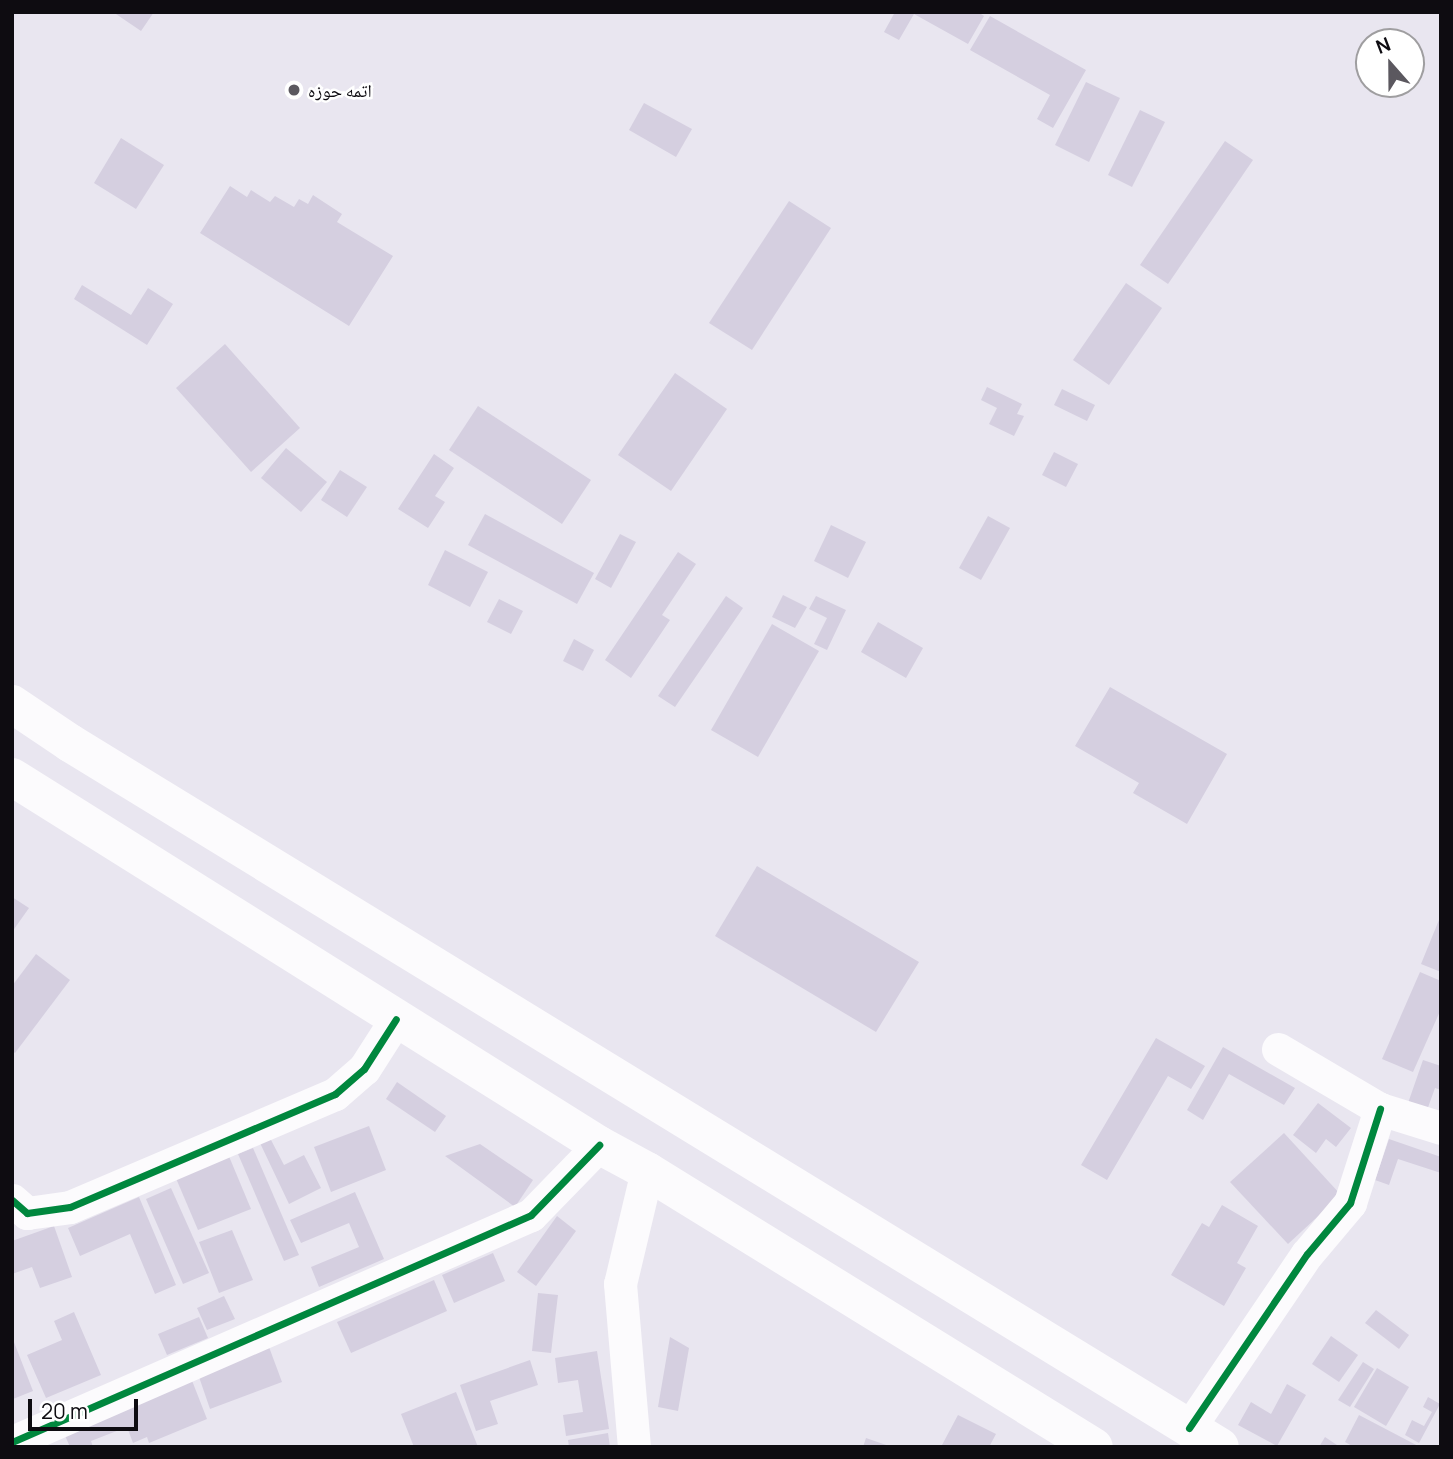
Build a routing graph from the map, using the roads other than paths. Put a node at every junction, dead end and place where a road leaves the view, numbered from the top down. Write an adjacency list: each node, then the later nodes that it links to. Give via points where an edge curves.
1 (12, 704): 10 (main road)
2 (12, 777): 3 (main road)
3 (396, 1019): 7 (main road); 9 (street, via 364,1069 335,1094 70,1207 27,1213)
4 (1278, 1049): 5 (street)
5 (1380, 1109): 6 (street); 10 (street, via 1350,1203 1307,1254)
6 (1441, 1128)
7 (599, 1146): 8 (main road); 11 (street, via 531,1214)
8 (647, 1171): 12 (street, via 620,1284); 13 (main road)
9 (12, 1200)
10 (1205, 1437)
11 (12, 1442)
12 (634, 1447)
13 (1094, 1447)

